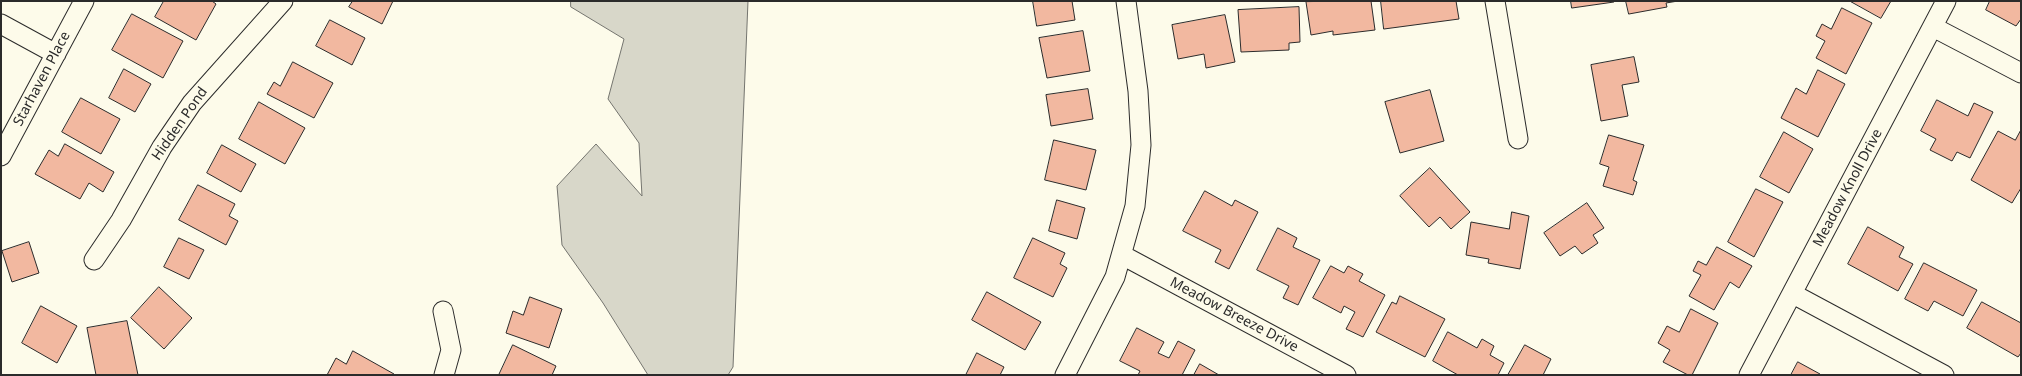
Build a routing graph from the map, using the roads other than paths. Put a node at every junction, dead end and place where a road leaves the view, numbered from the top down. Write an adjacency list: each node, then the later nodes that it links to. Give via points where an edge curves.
1 (84, 1): 8 (street, Starhaven Place)
2 (283, 1): 13 (street, Hidden Pond, via 192,103)
3 (1126, 1): 12 (street, via 1138,91 1141,145 1135,206)
4 (1495, 1): 10 (street)
5 (1946, 1): 7 (street, Meadow Knoll Drive)
6 (1, 24): 8 (street)
7 (1934, 26): 9 (street); 14 (street, Meadow Knoll Drive)
8 (56, 54): 11 (street, Starhaven Place)
9 (2021, 73)
10 (1518, 139)
11 (1, 156)
12 (1122, 255): 17 (street, via 1099,312); 18 (street, Meadow Breeze Drive)
13 (94, 260)
14 (1792, 294): 19 (street, Meadow Knoll Drive); 20 (street)
15 (444, 311): 16 (street, via 451,350)
16 (444, 375)
17 (1065, 375)
18 (1346, 375)
19 (1749, 375)
20 (1944, 375)

